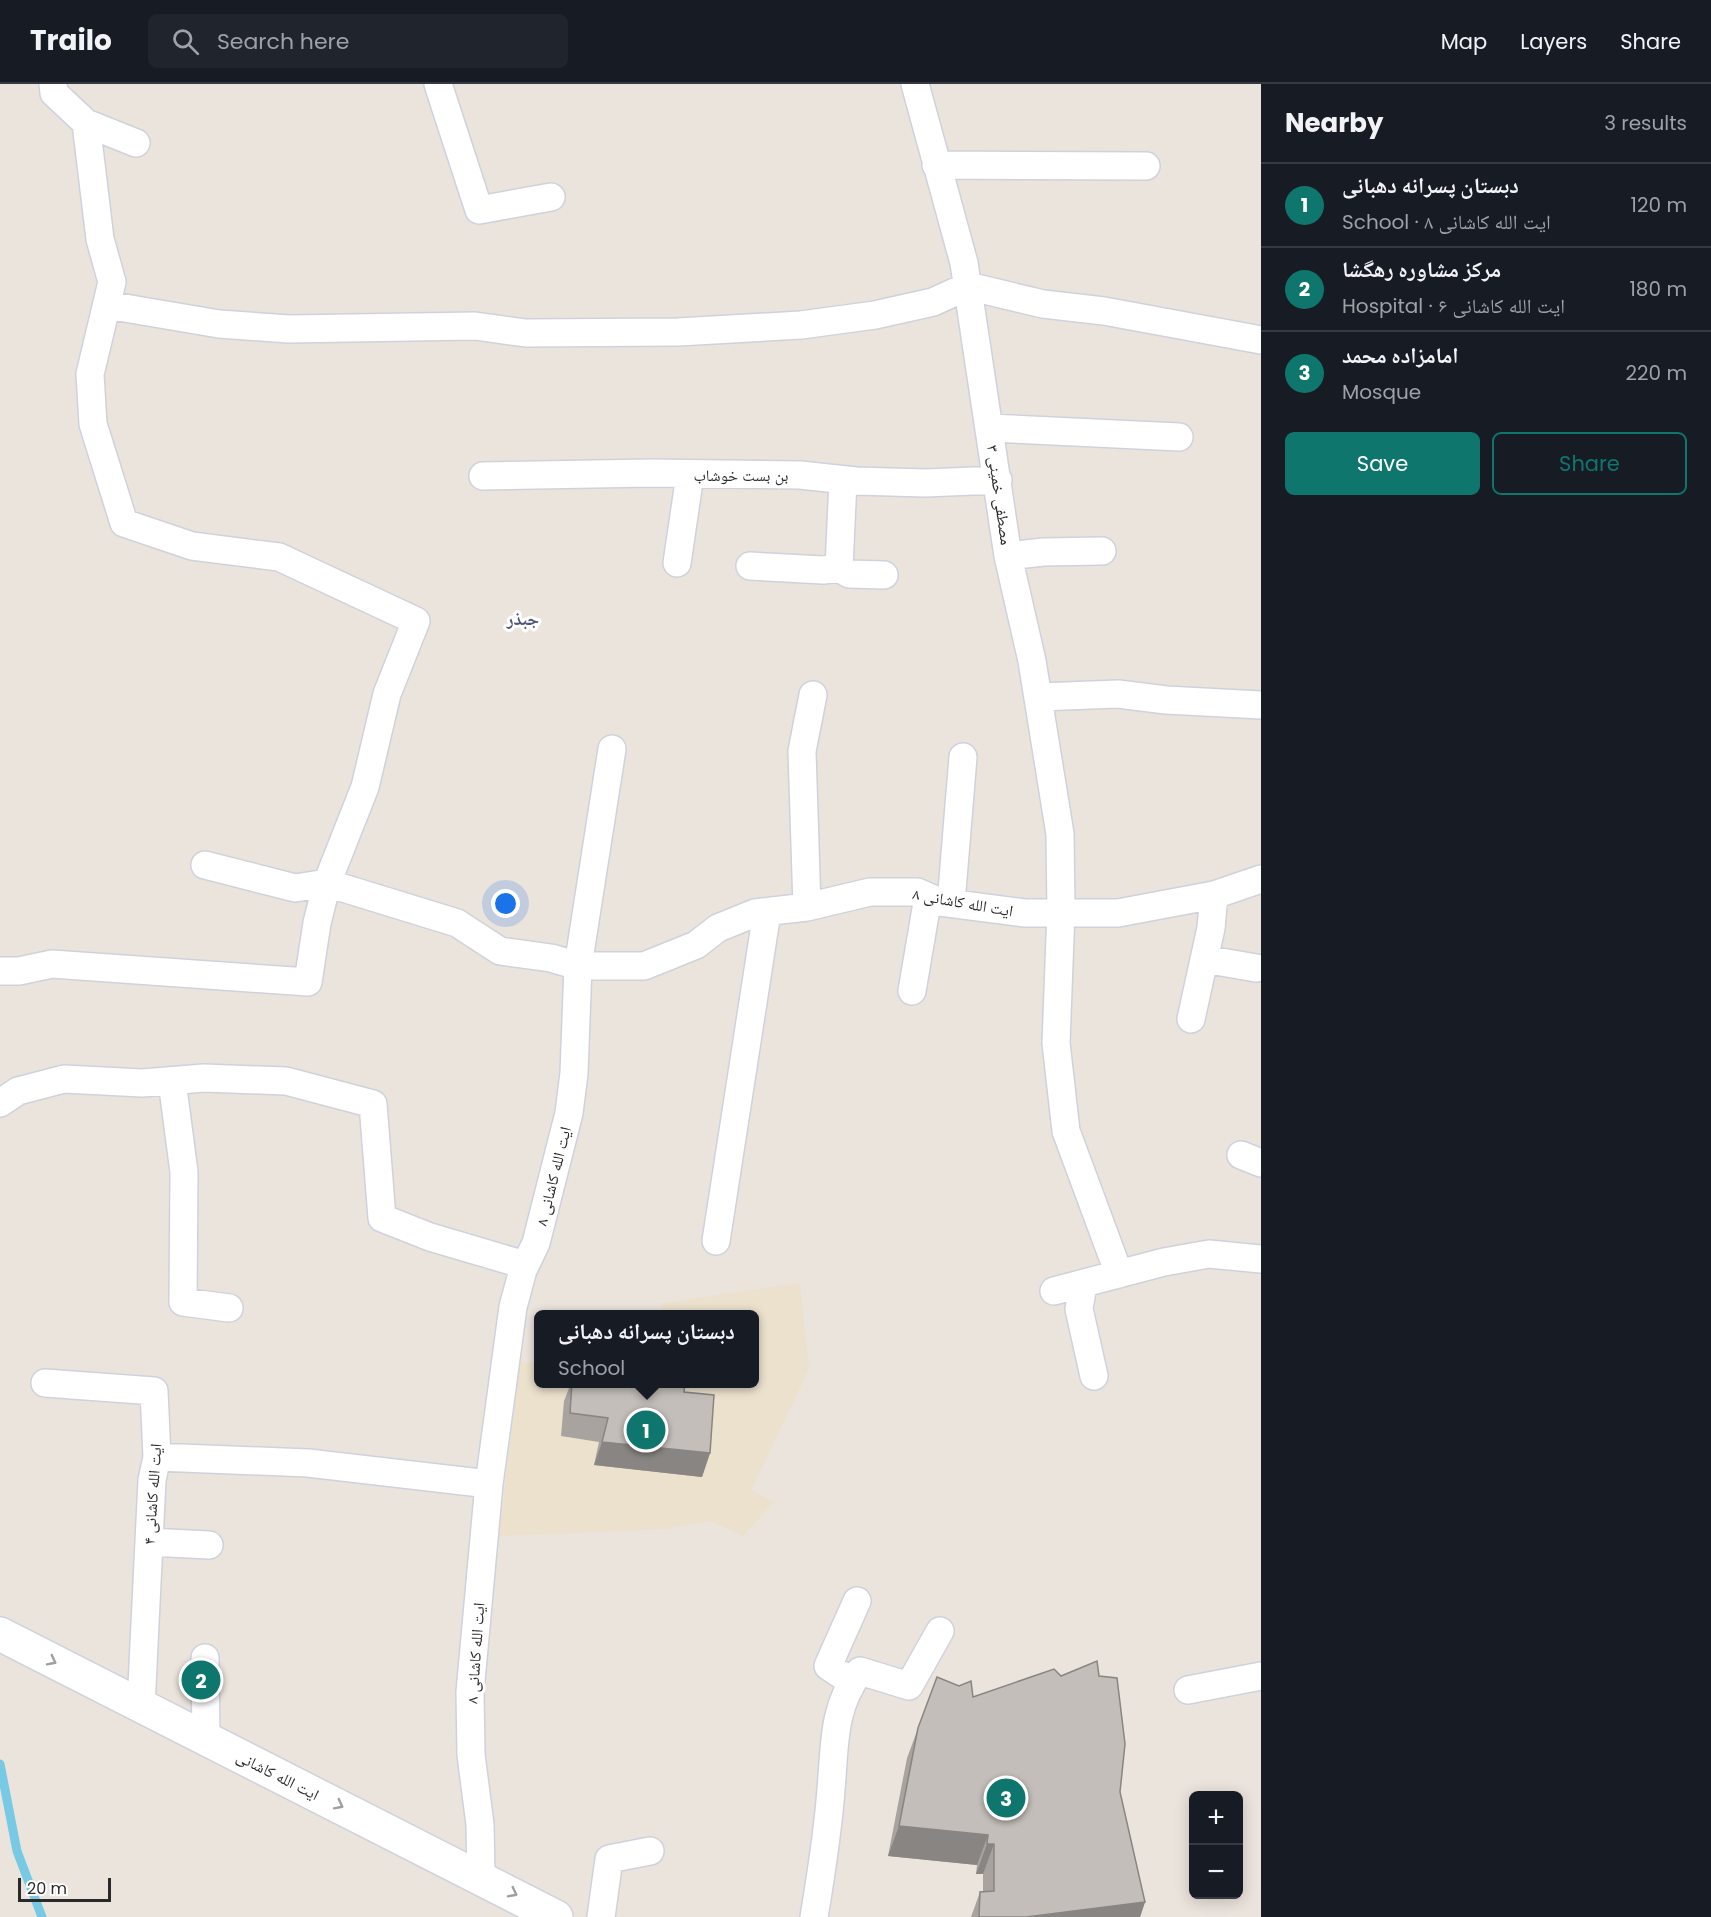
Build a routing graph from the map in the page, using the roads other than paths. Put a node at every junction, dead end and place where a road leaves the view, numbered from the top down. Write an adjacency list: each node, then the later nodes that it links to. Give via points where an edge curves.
1 (53, 84): 4 (street, via 54,93)
2 (438, 84): 8 (street, via 479,210)
3 (915, 84): 6 (street, مصطفی خمینی ۳)
4 (86, 123): 5 (street); 10 (street, via 100,239 112,282)
5 (135, 143)
6 (936, 165): 7 (street); 9 (street, مصطفی خمینی ۳)
7 (1146, 166)
8 (551, 197)
9 (968, 286): 10 (street, via 933,302 875,315 801,326 678,332 526,333 475,326 289,329 219,324); 11 (street, via 1043,304 1104,311); 12 (street, مصطفی خمینی ۳)
10 (107, 305): 31 (street, via 90,374 93,424 124,523 192,546 279,557 416,621 387,694 365,787)
11 (1261, 340)
12 (990, 428): 13 (street); 17 (street, مصطفی خمینی ۳)
13 (1179, 437)
14 (483, 476): 15 (street, بن بست خوشاب)
15 (690, 476): 16 (street, بن بست خوشاب, via 800,475); 20 (street)
16 (843, 480): 17 (street, بن بست خوشاب); 22 (street)
17 (998, 480): 19 (street, مصطفی خمینی ۳)
18 (1102, 551): 19 (street)
19 (1008, 556): 25 (street, مصطفی خمینی ۳)
20 (678, 563)
21 (750, 566): 22 (street)
22 (839, 568): 23 (street, via 849,574)
23 (884, 575)
24 (813, 695): 34 (street, via 802,752)
25 (1038, 697): 26 (street, via 1118,694); 35 (street, مصطفی خمینی ۳, via 1060,834)
26 (1261, 705)
27 (612, 749): 38 (street)
28 (963, 757): 33 (street)
29 (205, 865): 31 (street, via 295,888)
30 (1261, 879): 32 (street, ایت الله کاشانی ۸)
31 (327, 883): 38 (street, via 457,923 500,951); 40 (street, via 308,982 52,964)
32 (1214, 895): 35 (street, ایت الله کاشانی ۸, via 1118,913); 37 (street)
33 (940, 900): 34 (street, ایت الله کاشانی ۸, via 917,892 870,892); 35 (street, ایت الله کاشانی ۸, via 1025,913); 41 (street)
34 (807, 907): 36 (street, ایت الله کاشانی ۸)
35 (1061, 911): 48 (street, مصطفی خمینی ۳, via 1056,1042 1066,1131)
36 (767, 912): 38 (street, ایت الله کاشانی ۸, via 718,928 696,945 644,966); 45 (street)
37 (1204, 958): 39 (street); 42 (street)
38 (578, 966): 47 (street, ایت الله کاشانی ۸, via 569,1113 536,1243)
39 (1256, 968)
40 (0, 971)
41 (912, 991)
42 (1191, 1019)
43 (172, 1080): 44 (street, via 142,1083 64,1079 18,1091); 47 (street, via 286,1081 373,1104 382,1218 429,1238); 51 (street, via 184,1172 183,1302)
44 (0, 1103)
45 (716, 1241)
46 (1261, 1259): 48 (street, via 1209,1254)
47 (525, 1265): 55 (street, ایت الله کاشانی ۸, via 513,1306)
48 (1119, 1274): 49 (street)
49 (1083, 1285): 50 (street); 52 (street, via 1079,1309)
50 (1054, 1291)
51 (229, 1308)
52 (1094, 1376)
53 (45, 1383): 54 (street, ایت الله کاشانی ۴, via 154,1391)
54 (157, 1457): 55 (street, via 308,1463); 56 (street, ایت الله کاشانی ۴)
55 (489, 1484): 68 (street, ایت الله کاشانی ۸, via 470,1692)
56 (149, 1542): 57 (street); 65 (street, ایت الله کاشانی ۴)
57 (209, 1545)
58 (857, 1601): 63 (street, via 828,1666)
59 (940, 1631): 63 (street, via 909,1686 860,1671)
60 (0, 1634): 65 (main road, ایت الله کاشانی, one-way to 65)
61 (205, 1658): 66 (street)
62 (1261, 1676): 64 (street)
63 (852, 1682): 71 (street, via 834,1729 832,1788)
64 (1188, 1690)
65 (141, 1706): 66 (main road, ایت الله کاشانی)
66 (206, 1738): 68 (main road, ایت الله کاشانی, one-way to 68)
67 (650, 1851): 70 (street, via 609,1859)
68 (481, 1878): 69 (main road, ایت الله کاشانی, one-way to 69)
69 (548, 1915)
70 (601, 1917)
71 (814, 1917)

